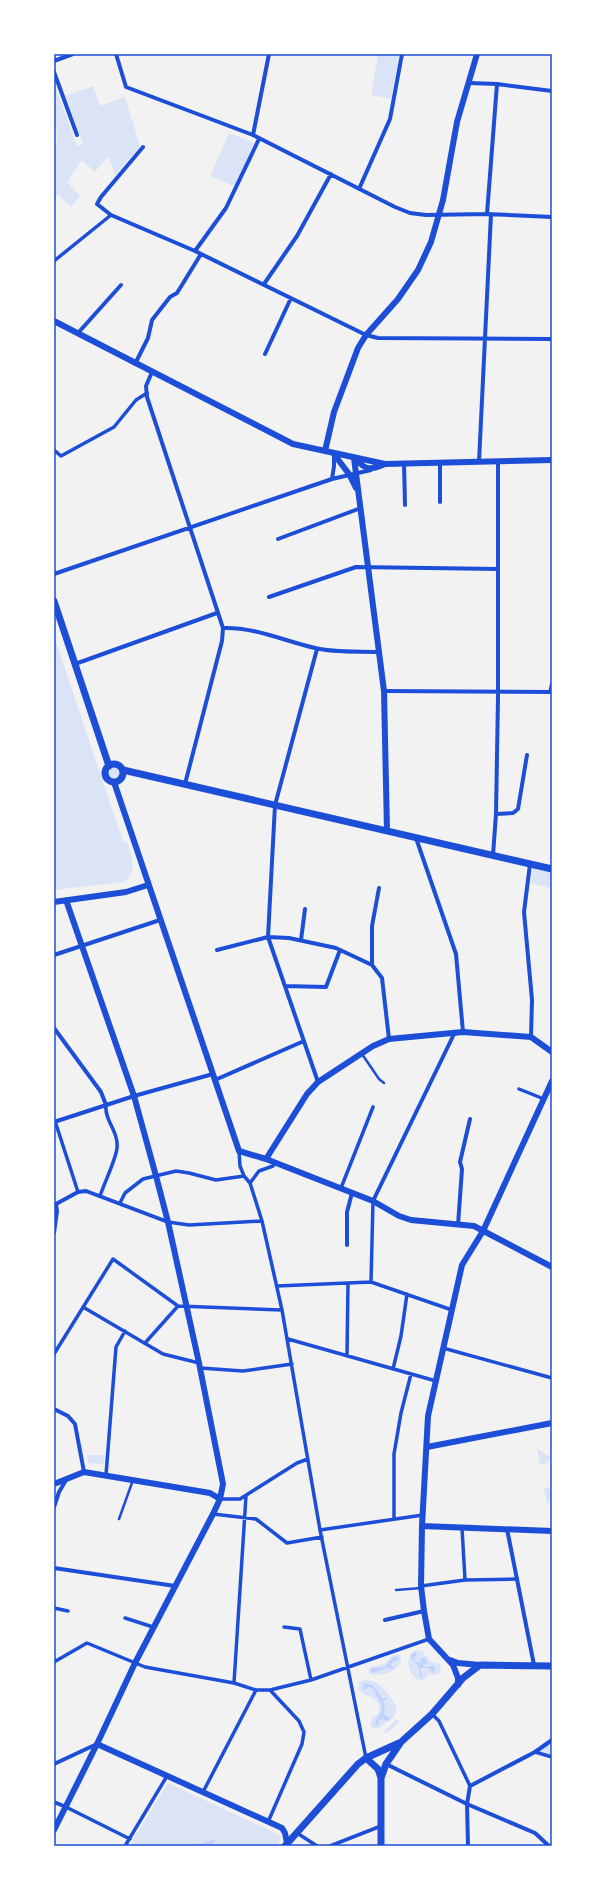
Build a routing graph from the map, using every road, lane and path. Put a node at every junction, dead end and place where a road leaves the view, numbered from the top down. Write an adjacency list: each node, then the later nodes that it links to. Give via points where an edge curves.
1 (73, 54): 6 (street)
2 (116, 54): 12 (street, via 126,87)
3 (269, 54): 12 (street)
4 (402, 54): 16 (street, via 390,119)
5 (477, 54): 8 (street)
6 (54, 61)
7 (54, 72): 11 (street)
8 (469, 83): 9 (street); 17 (street, via 457,122)
9 (497, 84): 10 (street); 18 (street)
10 (552, 91)
11 (77, 135)
12 (253, 135): 13 (street)
13 (259, 139): 15 (street); 21 (street, via 226,208)
14 (144, 147): 19 (street, via 97,204)
15 (331, 174): 16 (street); 24 (street, via 297,236)
16 (359, 189): 17 (street, via 410,212)
17 (440, 214): 18 (street); 29 (street, via 418,270 398,299)
18 (489, 214): 20 (street); 30 (street)
19 (111, 215): 21 (street); 23 (street)
20 (552, 216)
21 (195, 251): 22 (street)
22 (202, 254): 24 (street); 33 (street, via 178,293 170,297 152,320 148,338)
23 (54, 261)
24 (264, 284): 26 (street)
25 (121, 286): 28 (street)
26 (291, 298): 29 (street); 32 (street)
27 (54, 321): 28 (street)
28 (78, 333): 33 (street)
29 (366, 335): 30 (street, via 378,338); 37 (street, via 358,348 334,412)
30 (483, 339): 31 (street); 42 (street)
31 (552, 339)
32 (265, 354)
33 (136, 364): 34 (street)
34 (152, 372): 35 (street); 37 (street, via 293,444)
35 (146, 393): 36 (street, via 136,400 114,427 61,456); 54 (street)
36 (54, 450)
37 (325, 451): 38 (street)
38 (333, 453): 39 (street); 48 (street); 49 (street)
39 (354, 458): 44 (street); 46 (street, via 363,467); 47 (street)
40 (552, 460): 41 (street)
41 (498, 461): 42 (street); 57 (street)
42 (478, 462): 43 (street)
43 (440, 463): 45 (street); 51 (street)
44 (385, 464): 45 (street); 46 (street)
45 (404, 464): 52 (street)
46 (373, 469): 47 (street)
47 (356, 473): 48 (street); 50 (street)
48 (349, 474): 49 (street); 50 (street)
49 (332, 479): 54 (street)
50 (360, 497): 53 (street)
51 (440, 502)
52 (405, 505)
53 (361, 508): 55 (street); 56 (street)
54 (190, 527): 58 (street); 61 (street)
55 (278, 539)
56 (368, 567): 57 (street); 59 (street, via 356,567); 64 (street)
57 (498, 569): 68 (street)
58 (54, 574)
59 (269, 597)
60 (54, 601): 65 (main road)
61 (218, 613): 62 (street); 65 (street)
62 (222, 628): 63 (street, via 236,627 261,632); 74 (street, via 222,641)
63 (317, 649): 64 (street); 75 (street)
64 (380, 652): 67 (street)
65 (75, 664): 71 (main road)
66 (552, 683): 69 (street)
67 (384, 691): 68 (street); 77 (street)
68 (498, 692): 69 (street); 76 (street)
69 (551, 692)
70 (527, 755): 76 (street, via 518,809 513,813)
71 (109, 766): 72 (main road, via 117,764); 73 (main road, via 106,776)
72 (123, 770): 73 (main road, via 122,778); 74 (main road)
73 (114, 782): 82 (street)
74 (185, 784): 75 (main road)
75 (274, 805): 77 (main road); 88 (street)
76 (496, 814): 79 (street)
77 (387, 831): 78 (main road)
78 (416, 838): 79 (main road); 98 (street, via 456,954)
79 (493, 855): 80 (main road)
80 (530, 864): 81 (main road); 99 (street, via 524,912 532,1000)
81 (552, 869)
82 (148, 885): 84 (street, via 126,892); 87 (street)
83 (379, 888): 94 (street, via 372,926)
84 (66, 900): 85 (street); 90 (street)
85 (54, 902)
86 (305, 909): 89 (street)
87 (160, 920): 90 (street); 104 (street)
88 (268, 937): 89 (street); 91 (street); 95 (street)
89 (301, 940): 92 (street)
90 (82, 946): 93 (street); 110 (street)
91 (217, 950)
92 (340, 950): 94 (street); 95 (street, via 326,987)
93 (54, 955)
94 (372, 965): 100 (street, via 382,978)
95 (285, 986): 101 (street)
96 (54, 1028): 112 (street, via 101,1092)
97 (455, 1032): 98 (street); 100 (street); 126 (street)
98 (463, 1032): 99 (street)
99 (531, 1037): 102 (street)
100 (389, 1039): 103 (street)
101 (304, 1041): 105 (street); 107 (street)
102 (552, 1052)
103 (362, 1054): 107 (street); 108 (lane)
104 (212, 1074): 105 (street); 110 (street)
105 (215, 1080): 116 (street)
106 (552, 1081): 111 (street)
107 (318, 1082): 117 (street)
108 (384, 1083)
109 (519, 1088): 111 (street)
110 (134, 1096): 112 (street); 119 (street)
111 (544, 1099): 132 (street)
112 (106, 1105): 115 (street); 125 (street, via 105,1111 114,1131 117,1147)
113 (373, 1106): 122 (street)
114 (470, 1119): 131 (street, via 460,1162 462,1169)
115 (55, 1122): 123 (street)
116 (239, 1151): 117 (street); 120 (street)
117 (266, 1159): 118 (street)
118 (275, 1162): 121 (street, via 273,1166 259,1171); 122 (street)
119 (156, 1176): 120 (street, via 176,1171 216,1180); 127 (street, via 133,1186); 130 (street)
120 (244, 1176): 121 (street)
121 (250, 1183): 129 (street)
122 (341, 1188): 124 (street)
123 (78, 1192): 125 (street, via 86,1191); 128 (street)
124 (352, 1193): 126 (street); 134 (street, via 347,1212)
125 (100, 1196): 127 (street)
126 (373, 1201): 131 (street, via 411,1220); 136 (street)
127 (120, 1203): 130 (street)
128 (55, 1204): 133 (street, via 57,1212)
129 (262, 1221): 130 (street, via 189,1225); 138 (street)
130 (168, 1222): 141 (street)
131 (458, 1225): 132 (street, via 474,1226)
132 (483, 1231): 135 (street); 144 (street, via 462,1265)
133 (54, 1233)
134 (347, 1245)
135 (552, 1267)
136 (371, 1282): 137 (street); 139 (street)
137 (348, 1283): 138 (street); 150 (street)
138 (277, 1286): 143 (street)
139 (407, 1294): 144 (street); 153 (street)
140 (178, 1306): 141 (street); 142 (street, via 113,1259); 147 (street)
141 (186, 1306): 143 (street); 152 (street)
142 (83, 1307): 145 (street); 149 (street)
143 (282, 1310): 146 (street)
144 (452, 1310): 148 (street)
145 (125, 1331): 147 (street); 162 (street, via 116,1347)
146 (288, 1340): 150 (street); 151 (street)
147 (145, 1343): 152 (street, via 163,1354)
148 (443, 1348): 155 (street); 156 (street)
149 (54, 1354)
150 (347, 1356): 153 (street)
151 (292, 1364): 152 (street, via 243,1371); 160 (street)
152 (199, 1366): 167 (street, via 223,1484)
153 (393, 1369): 154 (street)
154 (411, 1374): 156 (street); 173 (street, via 394,1454)
155 (552, 1378)
156 (436, 1381): 159 (street, via 428,1416)
157 (54, 1409): 161 (street, via 68,1416 75,1424)
158 (552, 1423): 159 (street)
159 (427, 1447): 170 (street)
160 (308, 1459): 166 (street, via 297,1463); 177 (street)
161 (84, 1472): 162 (street); 163 (street)
162 (106, 1475): 164 (street)
163 (67, 1479): 165 (street); 168 (street)
164 (133, 1480): 167 (street, via 210,1493); 172 (lane)
165 (54, 1484)
166 (246, 1496): 167 (street, via 240,1499); 171 (street)
167 (220, 1498): 169 (street)
168 (54, 1507)
169 (213, 1514): 171 (street); 183 (street)
170 (423, 1515): 173 (street); 174 (street)
171 (245, 1518): 179 (street, via 256,1519 287,1543); 202 (street)
172 (119, 1519)
173 (394, 1519): 177 (street)
174 (422, 1526): 175 (street); 184 (street)
175 (462, 1528): 176 (street); 182 (street)
176 (507, 1529): 178 (street); 181 (street)
177 (320, 1530): 179 (street)
178 (552, 1530)
179 (322, 1537): 199 (street)
180 (54, 1568): 183 (street)
181 (517, 1579): 182 (street); 198 (street)
182 (465, 1580): 184 (street)
183 (175, 1586): 191 (street)
184 (421, 1587): 185 (lane); 188 (street)
185 (396, 1590)
186 (54, 1608): 187 (street)
187 (68, 1611)
188 (424, 1611): 190 (street); 193 (street)
189 (125, 1618): 191 (street)
190 (385, 1620)
191 (153, 1627): 196 (street)
192 (284, 1627): 201 (street, via 300,1629)
193 (429, 1639): 194 (street); 199 (street)
194 (446, 1658): 197 (street, via 458,1663); 203 (street, via 456,1671)
195 (54, 1662): 196 (street, via 87,1643)
196 (135, 1662): 202 (street, via 145,1667); 209 (street)
197 (480, 1665): 198 (main road); 203 (main road)
198 (534, 1665): 200 (main road)
199 (347, 1666): 201 (street); 212 (street)
200 (552, 1666)
201 (311, 1680): 205 (street)
202 (234, 1683): 204 (street)
203 (458, 1684): 206 (main road)
204 (256, 1690): 205 (street); 218 (street)
205 (270, 1690): 222 (street, via 300,1720 304,1732 302,1744)
206 (432, 1714): 208 (main road); 217 (street, via 439,1721)
207 (552, 1740): 210 (street)
208 (401, 1742): 212 (main road); 214 (main road)
209 (97, 1744): 213 (street); 215 (street); 221 (street)
210 (535, 1752): 211 (street); 217 (street)
211 (552, 1757)
212 (366, 1758): 216 (main road, via 378,1769); 225 (main road, via 347,1775)
213 (54, 1764)
214 (386, 1764): 216 (main road); 220 (street)
215 (167, 1776): 218 (street); 226 (street)
216 (381, 1778): 223 (main road)
217 (470, 1786): 220 (street)
218 (202, 1792): 222 (street)
219 (54, 1802): 221 (street)
220 (467, 1804): 232 (street); 233 (street, via 535,1833)
221 (66, 1807): 224 (street); 226 (street)
222 (268, 1822): 227 (street, via 282,1828)
223 (381, 1826): 230 (street); 231 (main road)
224 (54, 1830)
225 (296, 1832): 227 (main road); 229 (street)
226 (130, 1839): 228 (street)
227 (286, 1845)
228 (125, 1846)
229 (318, 1846)
230 (330, 1846)
231 (382, 1846)
232 (468, 1846)
233 (550, 1846)

